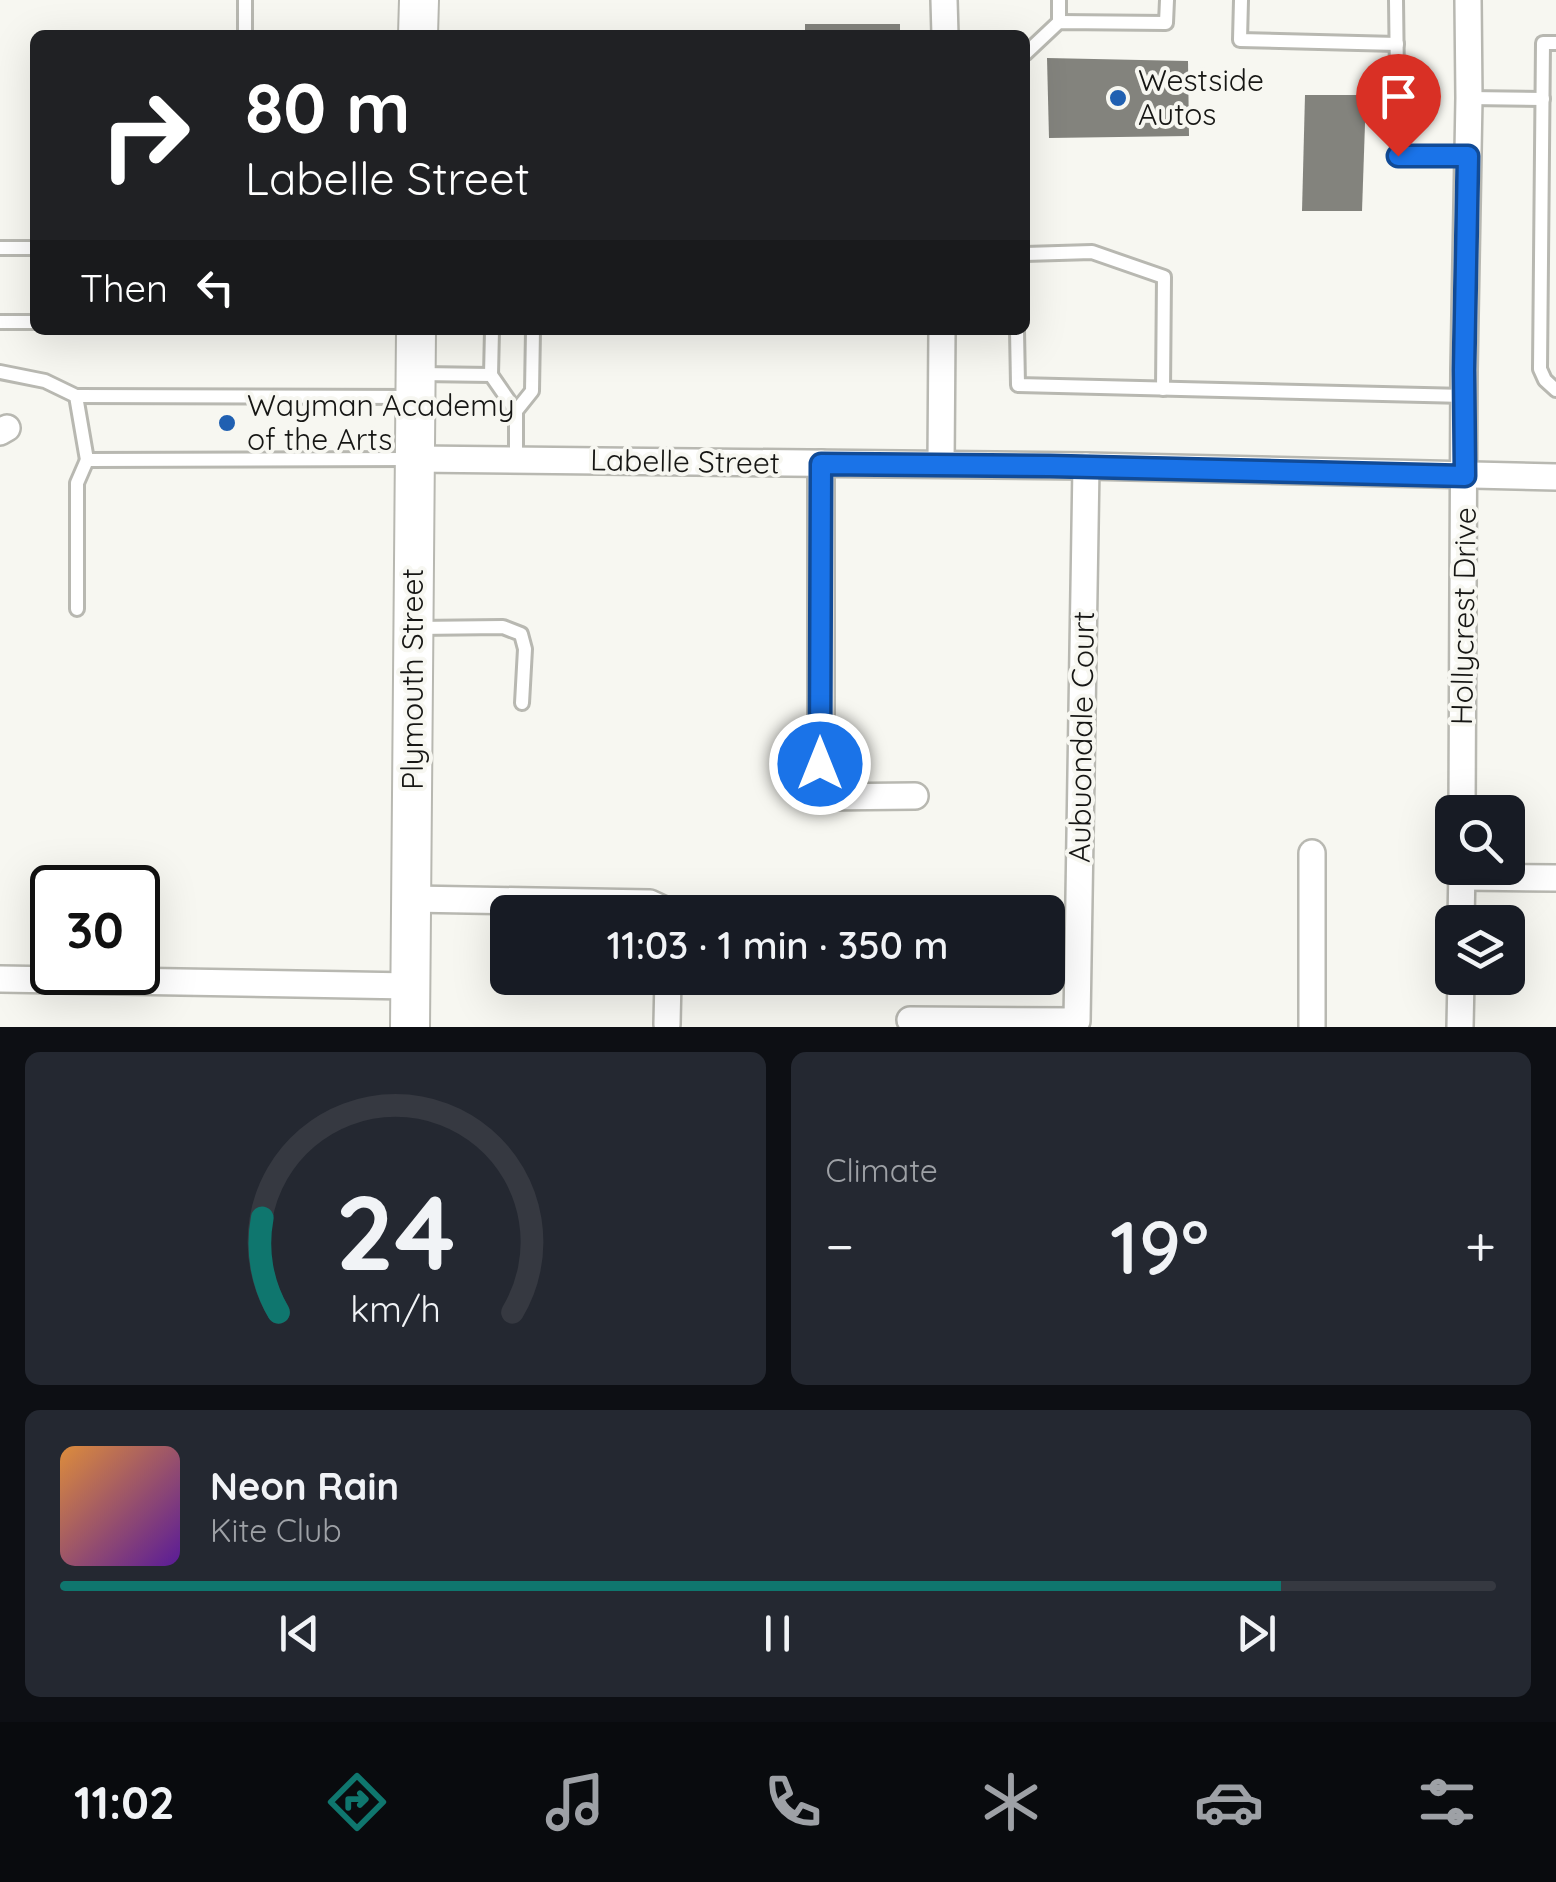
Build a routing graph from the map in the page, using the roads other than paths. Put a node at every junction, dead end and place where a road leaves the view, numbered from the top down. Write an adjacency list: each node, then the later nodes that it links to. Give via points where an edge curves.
1 (246, 0): 10 (lane)
2 (419, 0): 11 (street)
3 (944, 0): 12 (street)
4 (1059, 0): 9 (lane)
5 (1166, 0): 9 (lane, via 1166,23)
6 (1241, 0): 14 (lane, via 1240,40)
7 (1396, 0): 14 (lane)
8 (1468, 0): 16 (street, Hollycrest Drive)
9 (1058, 22): 15 (lane)
10 (246, 30)
11 (418, 30)
12 (945, 30)
13 (1556, 43): 17 (lane, via 1543,43)
14 (1397, 44): 18 (lane, via 1398,156)
15 (1030, 49)
16 (1470, 98): 17 (lane); 18 (street, Hollycrest Drive)
17 (1543, 99): 33 (lane, via 1540,369)
18 (1468, 156): 35 (street, Hollycrest Drive)
19 (0, 248): 20 (lane)
20 (30, 248)
21 (1030, 254): 32 (lane, via 1092,252 1164,277)
22 (0, 322): 23 (lane)
23 (30, 322)
24 (416, 335): 31 (street, Plymouth Street)
25 (492, 335): 30 (lane)
26 (533, 335): 36 (lane, via 532,391)
27 (942, 335): 41 (street)
28 (1017, 335): 32 (lane, via 1018,385)
29 (0, 372): 34 (lane)
30 (491, 375): 31 (lane); 36 (lane)
31 (415, 386): 34 (lane); 37 (street, Plymouth Street)
32 (1163, 389): 35 (lane)
33 (1556, 390)
34 (76, 396): 38 (lane)
35 (1464, 396): 43 (street, Hollycrest Drive)
36 (516, 411): 39 (lane)
37 (414, 459): 38 (lane); 39 (street, Labelle Street); 46 (street, Plymouth Street)
38 (88, 460): 45 (lane, via 77,483)
39 (516, 460): 40 (street, Labelle Street)
40 (821, 464): 41 (street, Labelle Street); 49 (street, via 820,797)
41 (941, 464): 42 (street, Labelle Street)
42 (1086, 466): 43 (street, Labelle Street); 59 (street, Aubuondale Court, via 1077,1021)
43 (1465, 476): 44 (street, Labelle Street); 48 (street, Hollycrest Drive)
44 (1556, 477)
45 (77, 609)
46 (413, 628): 47 (lane, via 502,627 520,634); 53 (street, Plymouth Street)
47 (522, 704)
48 (1462, 795)
49 (915, 796)
50 (1312, 853): 62 (street)
51 (1525, 876): 52 (street)
52 (1556, 878)
53 (412, 899): 54 (street); 56 (street, Plymouth Street)
54 (490, 900)
55 (0, 980): 56 (street)
56 (410, 986): 61 (street, Plymouth Street)
57 (668, 995): 60 (street)
58 (1460, 995): 63 (street)
59 (910, 1020)
60 (667, 1024)
61 (410, 1027)
62 (1312, 1027)
63 (1460, 1027)

